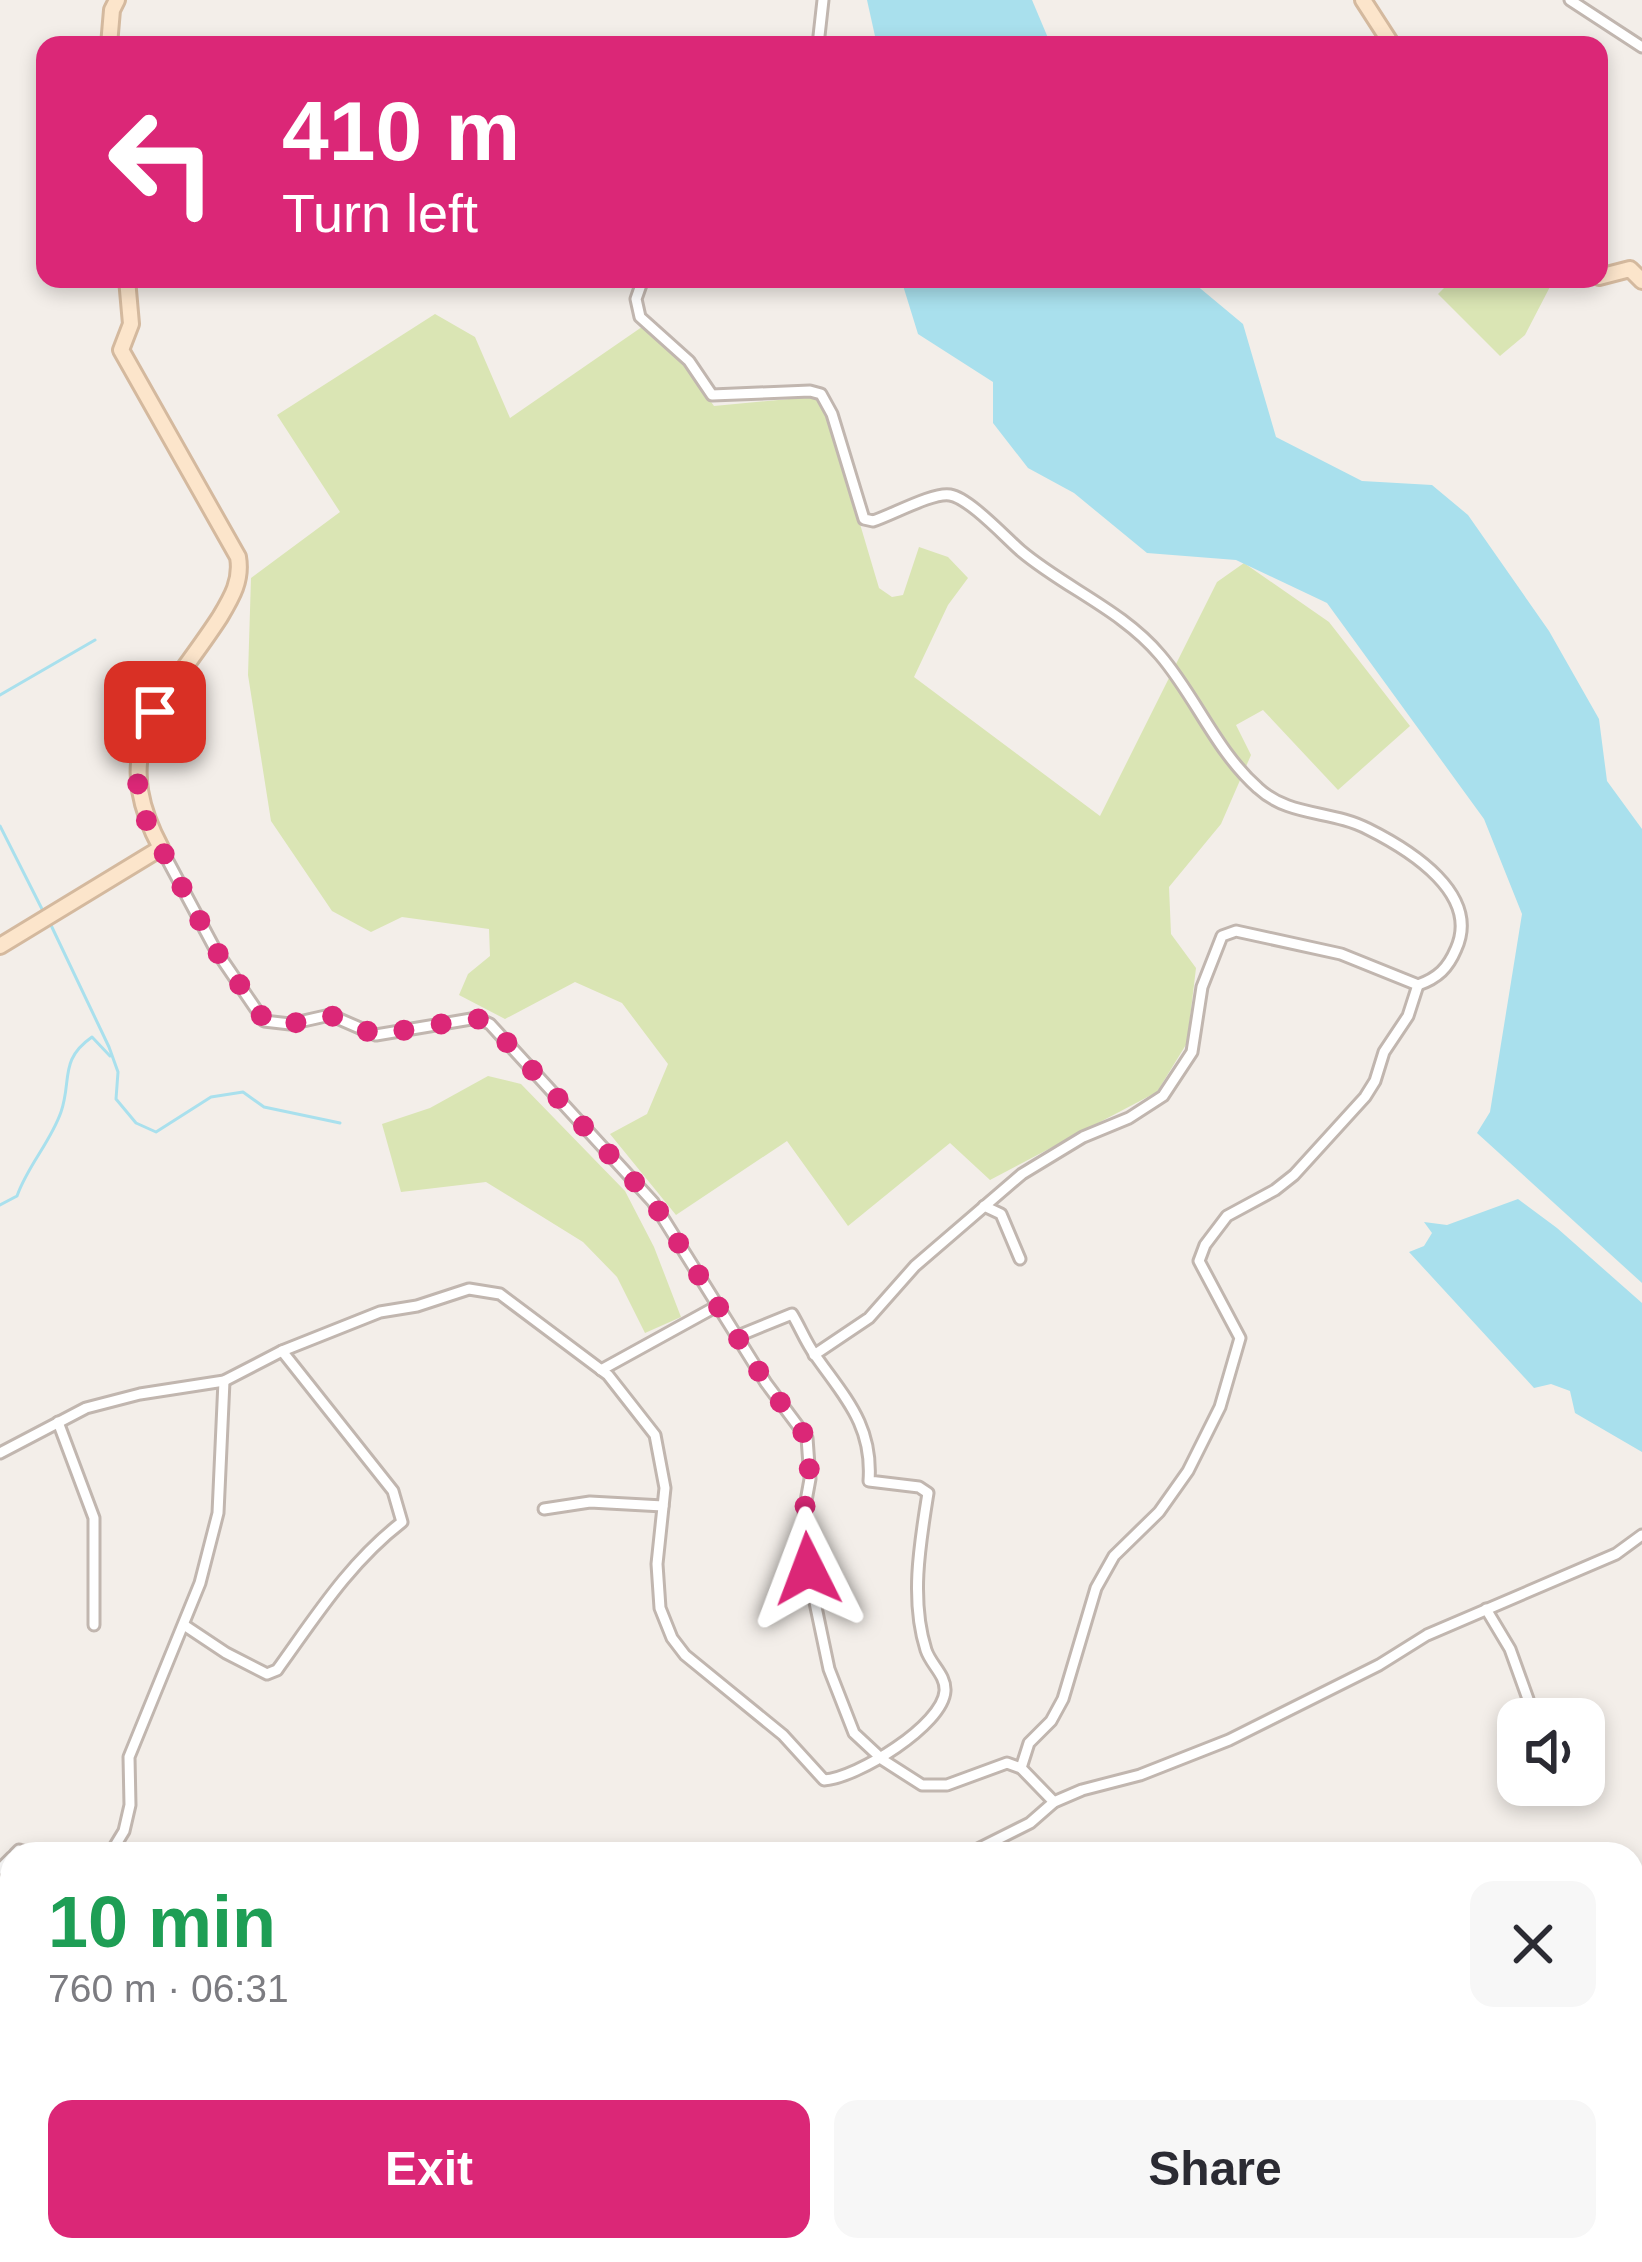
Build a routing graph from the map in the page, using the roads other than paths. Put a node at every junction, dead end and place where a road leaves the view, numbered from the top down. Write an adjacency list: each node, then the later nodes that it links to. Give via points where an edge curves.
1 (118, 0): 5 (main road)
2 (824, 0): 6 (street)
3 (1363, 0): 7 (main road)
4 (1570, 0): 8 (street)
5 (110, 36)
6 (819, 36)
7 (1387, 36)
8 (1642, 47)
9 (1608, 275): 10 (main road, via 1630,269)
10 (1642, 280)
11 (128, 288): 13 (main road, via 131,324 121,350 241,575 138,752 144,816)
12 (640, 288): 15 (street, via 640,317 689,361 712,395 821,394 863,519 945,493 962,498 1159,654 1260,791 1295,810 1367,828 1438,878 1455,897 1461,937 1435,979)
13 (161, 848): 14 (main road); 18 (street, via 265,1021 330,1015 376,1035 476,1018 490,1024 653,1202)
14 (0, 946)
15 (1418, 986): 16 (street, via 1341,954 1236,932 1222,936 1202,987 1192,1052 1163,1096 1038,1162); 34 (street, via 1365,1097 1305,1164 1227,1216 1204,1245 1199,1261 1240,1338 1220,1407 1188,1471 1096,1588 1063,1699 1029,1743)
16 (984, 1206): 17 (street, via 1000,1214); 21 (street, via 869,1318)
17 (1020, 1259)
18 (719, 1305): 19 (street); 22 (street)
19 (738, 1336): 21 (street, via 792,1314); 33 (street, via 807,1438 808,1569 829,1670 854,1733)
20 (282, 1351): 22 (street, via 380,1312 479,1288 500,1294); 23 (street); 31 (street, via 393,1491 402,1522 335,1586 277,1670 246,1664)
21 (814, 1355): 33 (street, via 865,1429 869,1481 928,1493 918,1600 945,1697)
22 (601, 1370): 26 (street, via 655,1435)
23 (224, 1381): 24 (street, via 104,1403); 31 (street, via 218,1513)
24 (58, 1422): 25 (street); 30 (street, via 94,1518)
25 (0, 1454)
26 (663, 1506): 27 (street, via 590,1502); 33 (street, via 660,1608 685,1655 783,1735 824,1780)
27 (544, 1510)
28 (1642, 1535): 29 (street, via 1616,1554)
29 (1486, 1609): 32 (street); 35 (street, via 1229,1740)
30 (94, 1625)
31 (184, 1625): 36 (street, via 129,1757 130,1805)
32 (1528, 1698)
33 (883, 1760): 34 (street, via 922,1785 947,1785 1007,1763)
34 (1021, 1768): 35 (street)
35 (1054, 1802): 37 (street)
36 (118, 1842)
37 (992, 1842)

